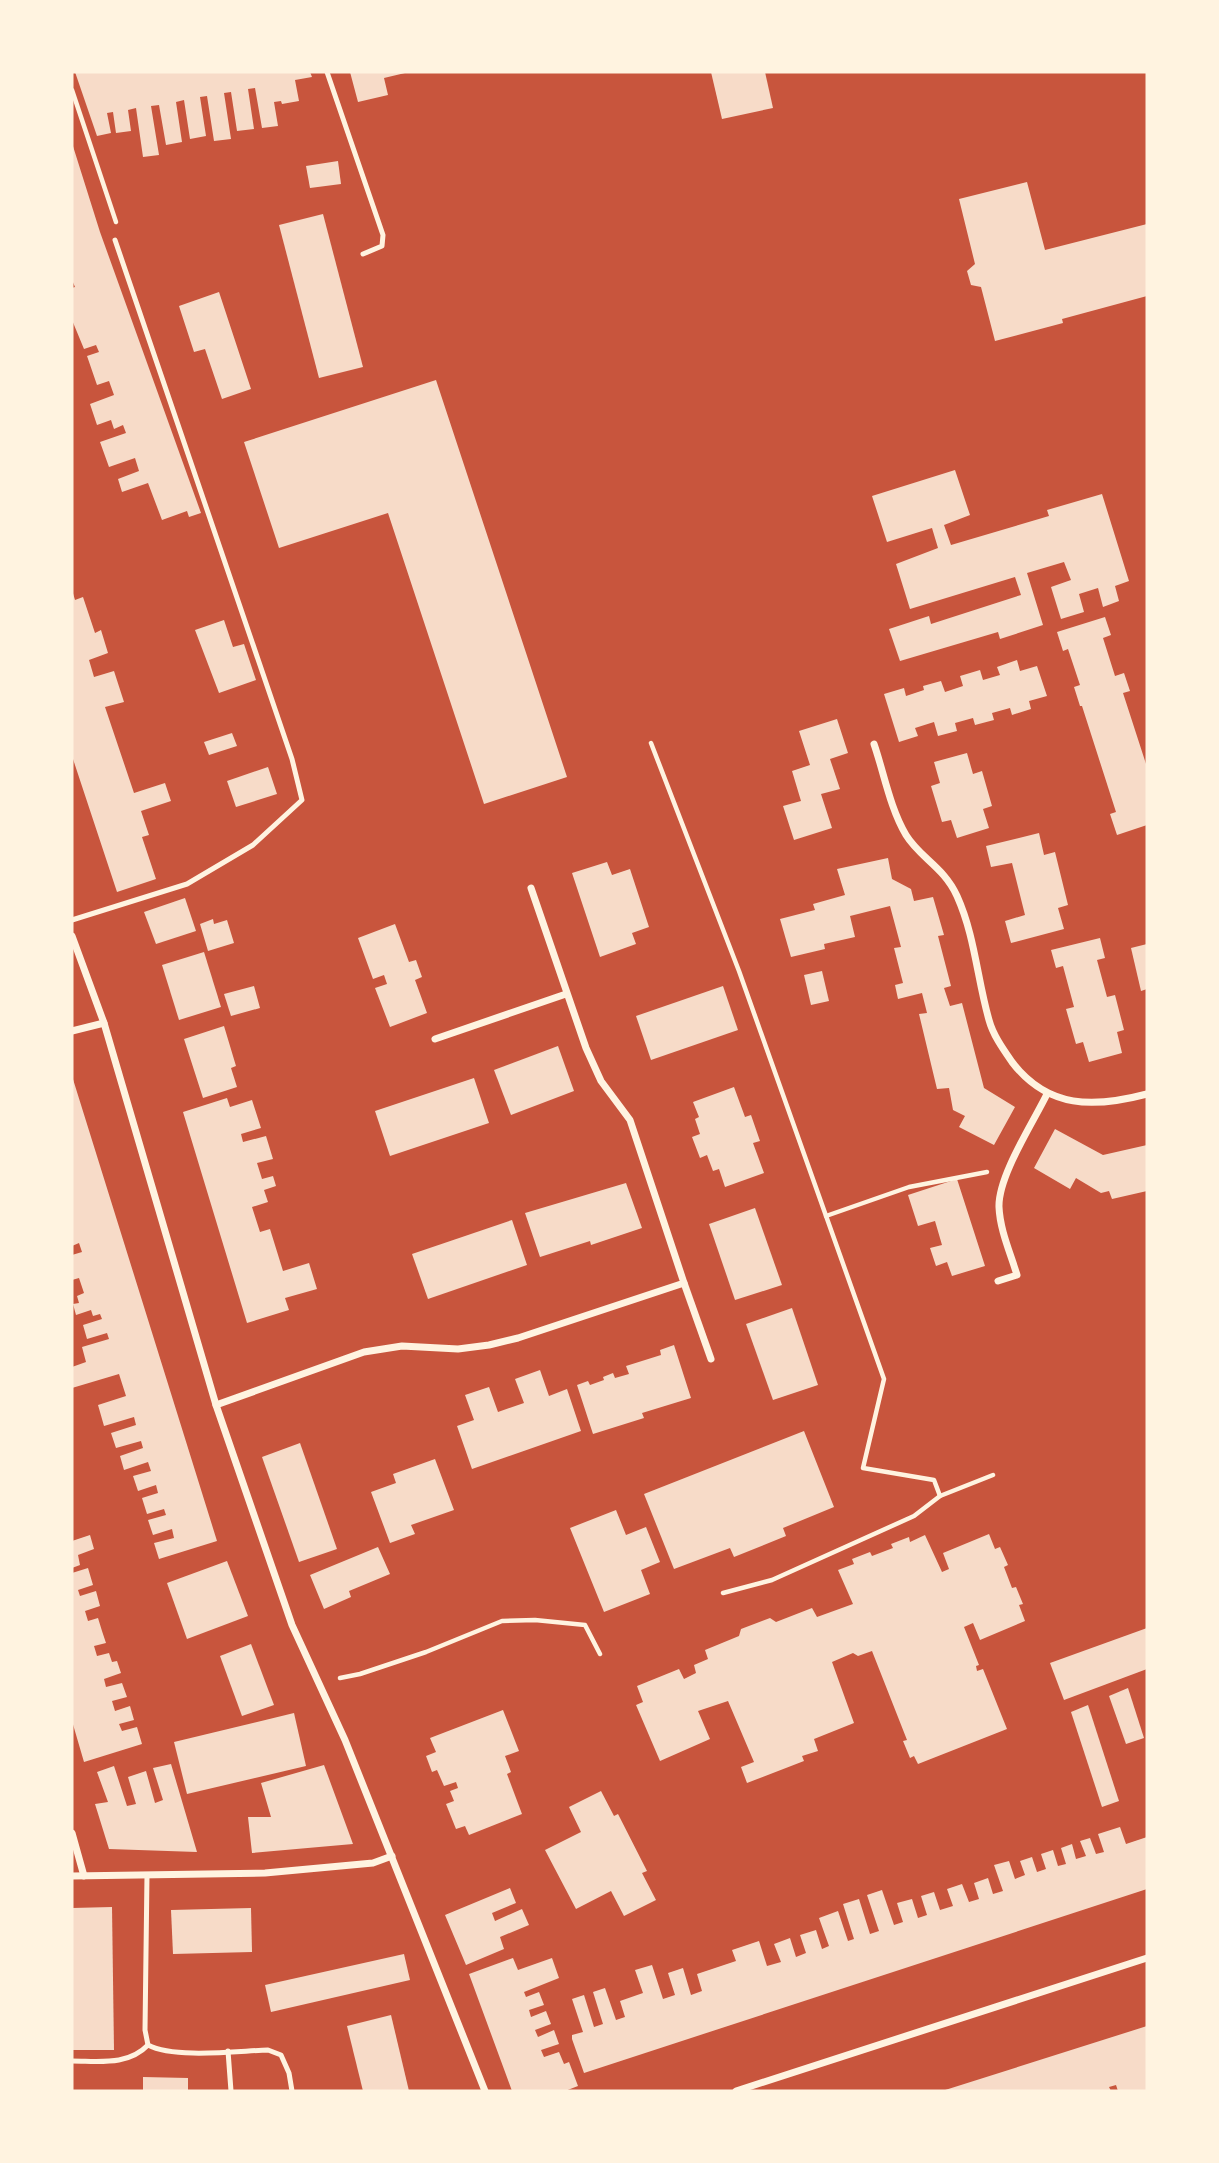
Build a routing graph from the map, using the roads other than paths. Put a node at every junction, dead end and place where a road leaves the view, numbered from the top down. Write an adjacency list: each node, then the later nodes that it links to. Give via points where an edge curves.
1 (327, 72): 3 (lane, via 383,234 382,246)
2 (115, 240): 6 (lane, via 292,759 302,800 253,845 187,884)
3 (363, 254)
4 (874, 744): 12 (street, via 906,836 944,873 957,895 971,934 989,1022 1026,1079)
5 (531, 888): 8 (street)
6 (72, 920)
7 (72, 936): 9 (street)
8 (566, 993): 11 (street); 15 (street, via 601,1081 630,1120)
9 (104, 1023): 10 (street); 17 (street)
10 (72, 1031)
11 (435, 1039)
12 (1047, 1094): 13 (street, via 1072,1101 1116,1102); 14 (street, via 1002,1182 1002,1229 1017,1275)
13 (1147, 1094)
14 (998, 1281)
15 (684, 1283): 16 (street); 17 (street, via 489,1345 458,1349 402,1346 363,1352)
16 (710, 1359)
17 (216, 1405): 19 (street, via 292,1625)
18 (72, 1833): 22 (street)
19 (392, 1856): 20 (street, via 373,1863 265,1873); 29 (street)
20 (147, 1875): 22 (street); 24 (lane)
21 (72, 1876): 22 (street)
22 (84, 1876)
23 (1147, 1958): 30 (street)
24 (148, 2045): 25 (lane, via 158,2050); 26 (lane, via 124,2060)
25 (228, 2051): 27 (lane); 28 (lane, via 268,2050 281,2055)
26 (72, 2061)
27 (231, 2091)
28 (292, 2091)
29 (485, 2091)
30 (736, 2091)

